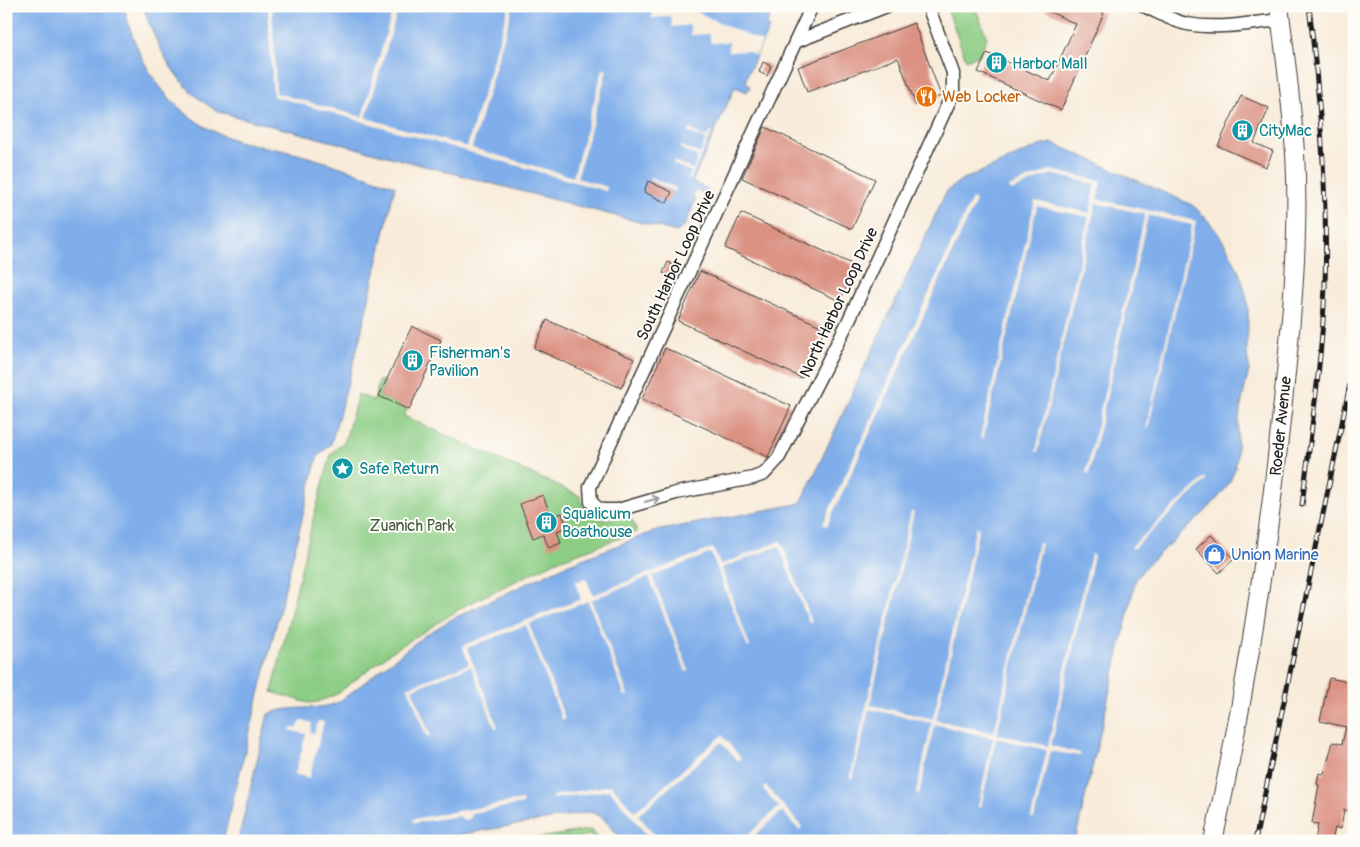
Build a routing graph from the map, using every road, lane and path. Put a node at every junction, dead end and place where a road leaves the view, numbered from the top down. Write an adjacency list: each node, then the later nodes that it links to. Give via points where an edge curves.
1 (812, 6): 6 (street, South Harbor Loop Drive)
2 (886, 6): 6 (street)
3 (928, 6): 7 (street, North Harbor Loop Drive, one-way to 3, via 676,493 753,478 774,465 848,322 953,93 953,73)
4 (1144, 6): 5 (street, via 1178,21 1198,25 1224,26)
5 (1280, 13): 8 (street, Roeder Avenue, via 1293,121 1296,179 1291,309 1259,603)
6 (795, 42): 7 (street, South Harbor Loop Drive, via 590,487 592,502 597,508 605,511)
7 (627, 507)
8 (1213, 841)

